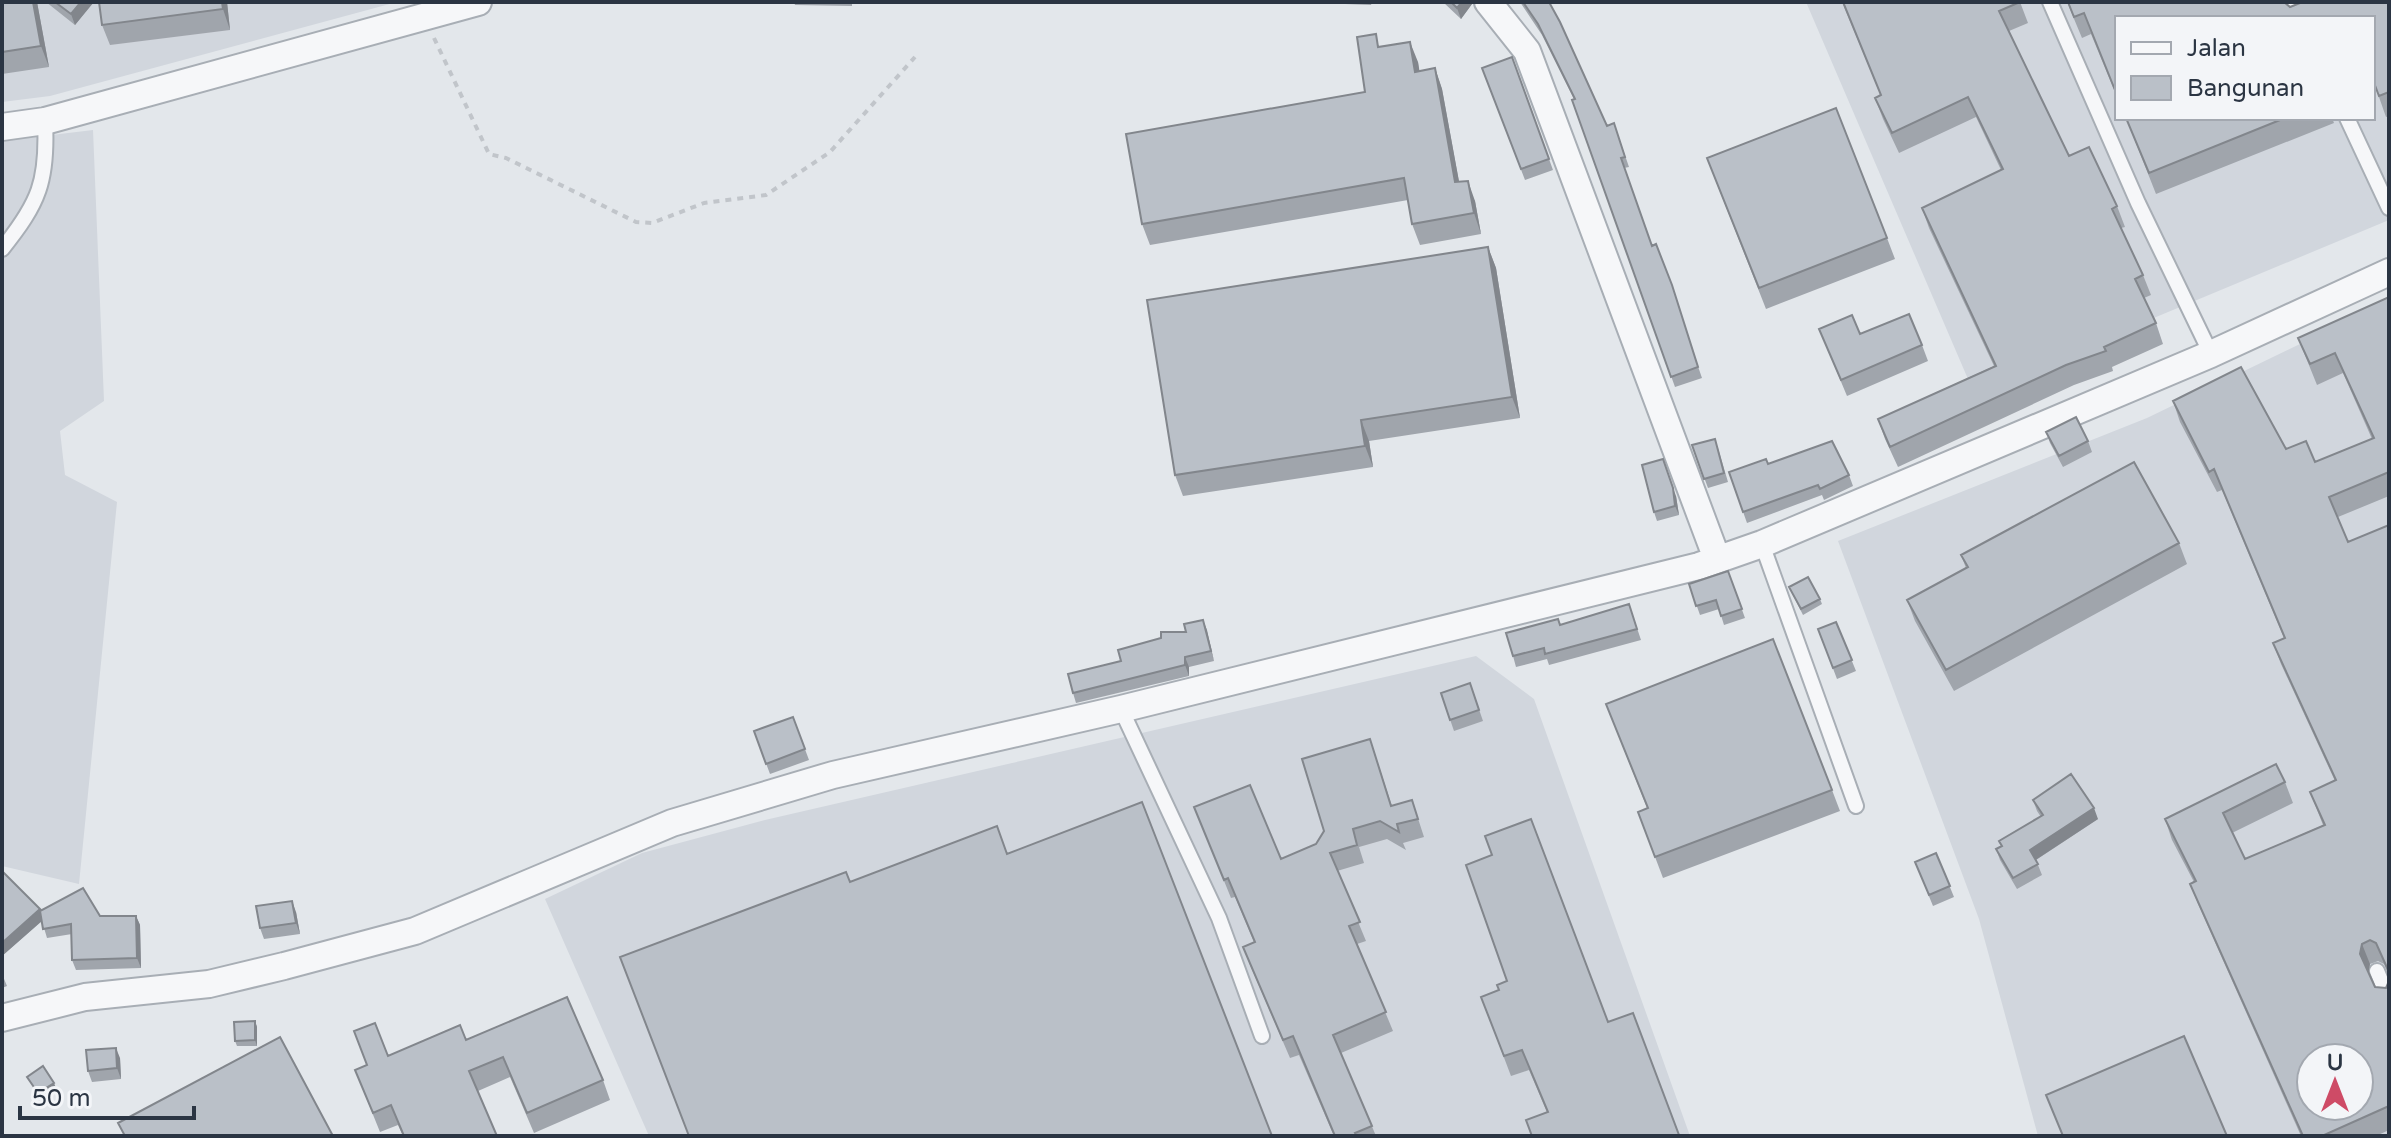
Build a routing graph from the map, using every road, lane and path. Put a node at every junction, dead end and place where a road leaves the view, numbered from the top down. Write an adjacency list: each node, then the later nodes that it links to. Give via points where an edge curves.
1 (478, 2): 4 (street)
2 (1488, 2): 16 (street, via 1527,51)
3 (2050, 2): 14 (lane)
4 (424, 16): 5 (path, via 489,154 636,222 652,223 704,203 766,195 830,152); 7 (street)
5 (915, 57)
6 (2348, 120): 10 (lane)
7 (45, 121): 8 (street); 12 (lane, via 43,183 31,212)
8 (2, 127)
9 (2389, 167): 10 (lane)
10 (2373, 174): 11 (lane)
11 (2389, 208)
12 (2, 249)
13 (2389, 272): 14 (street)
14 (2211, 354): 15 (street)
15 (1762, 544): 16 (street); 18 (lane)
16 (1717, 559): 17 (street)
17 (1121, 709): 21 (street, via 833,775 672,823 415,931 209,984 85,997); 22 (lane, via 1219,918)
18 (1856, 806)
19 (2377, 971): 20 (lane)
20 (2389, 1000)
21 (2, 1018)
22 (1262, 1036)

